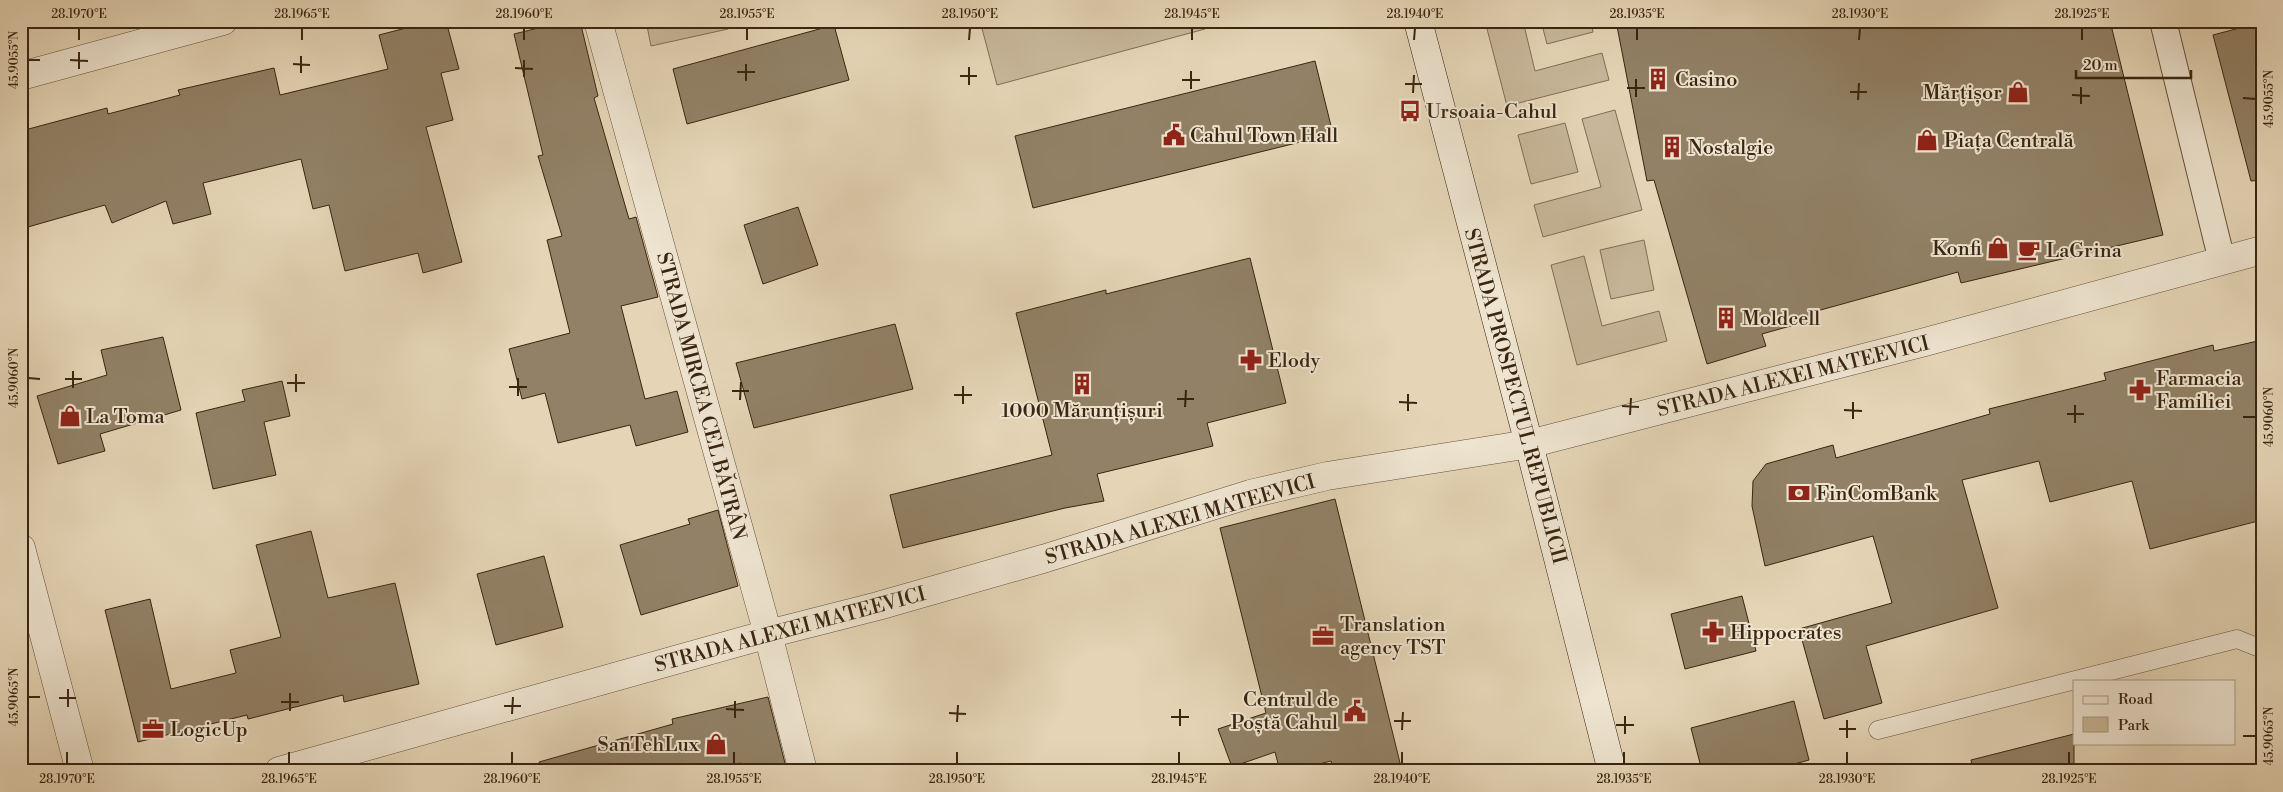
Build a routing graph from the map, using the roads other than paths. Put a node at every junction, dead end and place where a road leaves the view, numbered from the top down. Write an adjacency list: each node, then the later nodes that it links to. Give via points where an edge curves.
1 (223, 21): 5 (street)
2 (598, 21): 10 (street, STRADA MIRCEA CEL BĂTRÂN)
3 (1418, 21): 8 (street, STRADA PROSPECTUL REPUBLICII)
4 (2163, 21): 7 (street)
5 (21, 76)
6 (2262, 250): 7 (street, STRADA ALEXEI MATEEVICI)
7 (2222, 261): 8 (street, STRADA ALEXEI MATEEVICI)
8 (1529, 444): 10 (street, STRADA ALEXEI MATEEVICI, via 1327,476 1250,494 1036,561); 18 (street, STRADA PROSPECTUL REPUBLICII)
9 (21, 548): 15 (street)
10 (768, 634): 16 (street, STRADA ALEXEI MATEEVICI); 17 (street, STRADA MIRCEA CEL BĂTRÂN)
11 (2262, 649): 12 (lane, via 2237,639)
12 (2075, 680)
13 (2073, 681): 14 (lane)
14 (1878, 730)
15 (80, 771)
16 (279, 771)
17 (802, 771)
18 (1612, 771)

